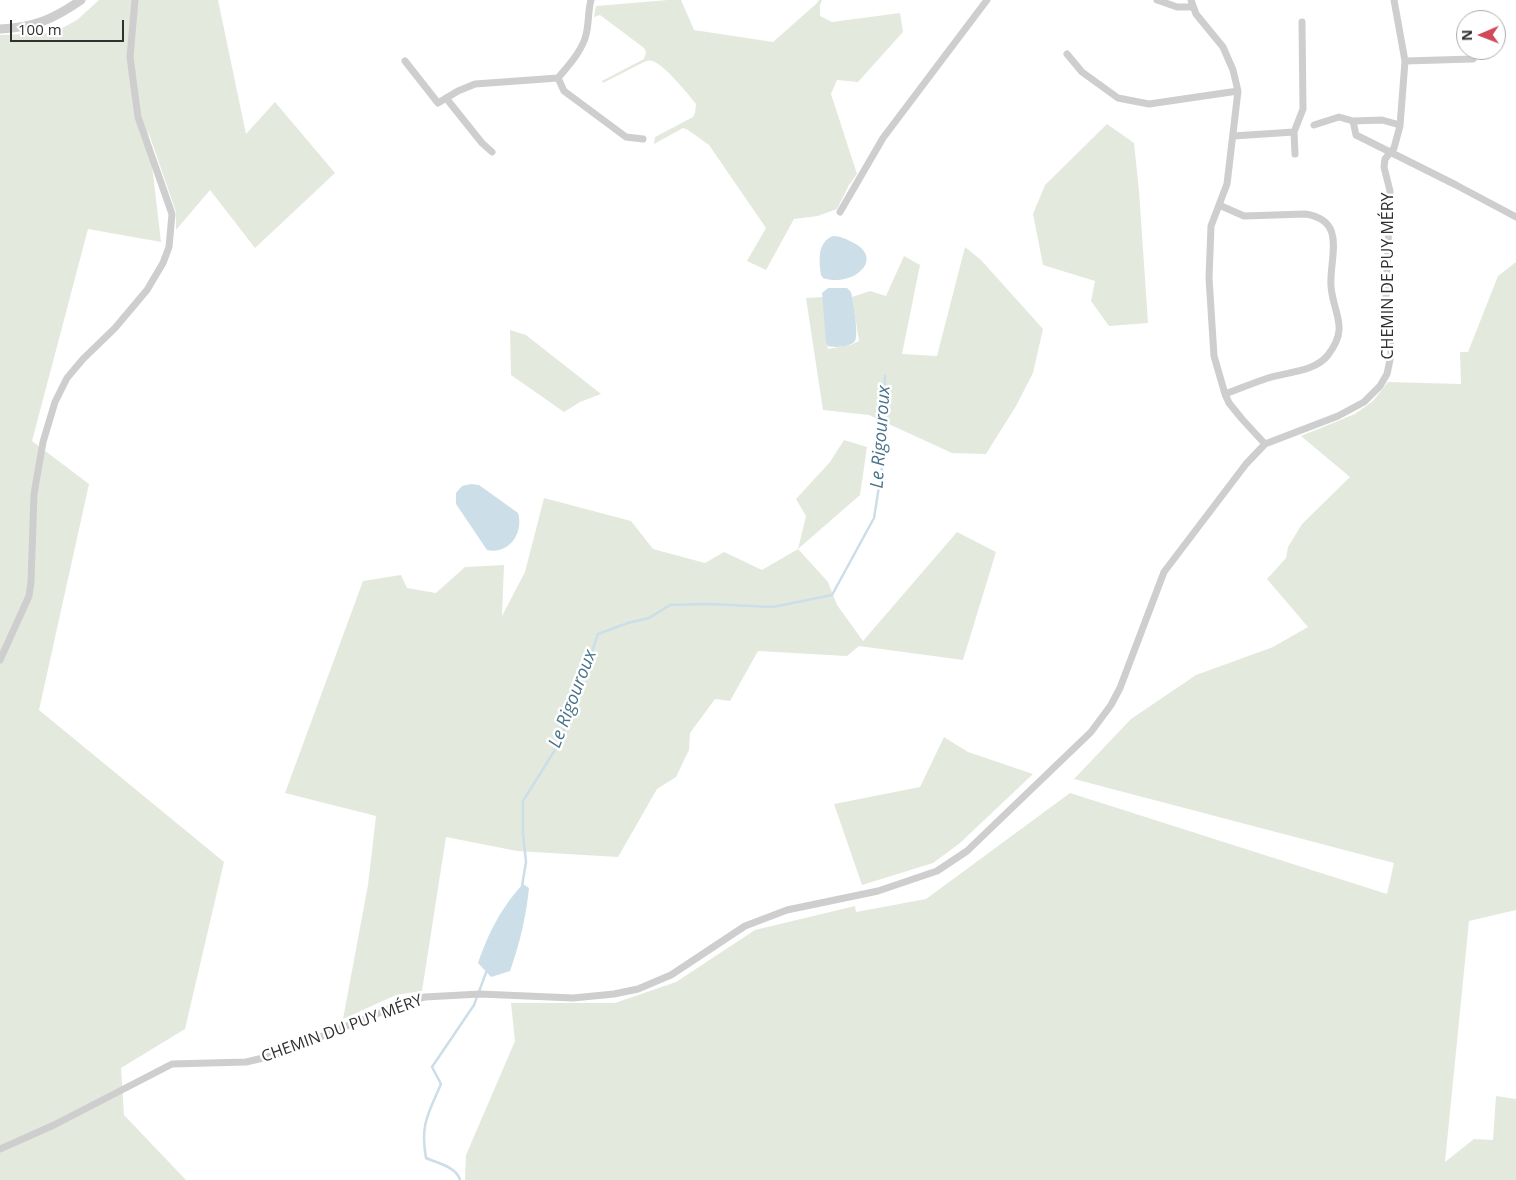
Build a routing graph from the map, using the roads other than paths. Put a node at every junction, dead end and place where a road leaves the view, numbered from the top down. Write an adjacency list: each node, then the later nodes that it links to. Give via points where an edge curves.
1 (81, 0): 9 (street, via 49,20)
2 (135, 0): 31 (street, via 130,57 138,117 172,214 169,247 147,290 67,378 55,402 43,442 34,494 29,596)
3 (987, 0): 27 (street, via 883,138)
4 (1156, 0): 7 (street, via 1177,7)
5 (1394, 0): 13 (street, CHEMIN DE PUY MÉRY)
6 (590, 2): 14 (street, via 586,38)
7 (1192, 4): 15 (street, via 1196,14 1224,47 1234,70)
8 (1302, 22): 20 (street, via 1303,109)
9 (0, 30)
10 (1067, 54): 15 (street, via 1082,72 1118,98 1149,104)
11 (1456, 60): 13 (street)
12 (405, 61): 16 (street, via 438,103)
13 (1405, 61): 19 (street, CHEMIN DE PUY MÉRY)
14 (558, 78): 16 (street, via 475,84); 22 (street, via 564,91 626,137)
15 (1238, 91): 21 (street)
16 (446, 98): 23 (street)
17 (1353, 121): 18 (street, via 1339,117); 19 (street, via 1382,120); 24 (street, via 1356,135)
18 (1314, 125)
19 (1400, 125): 24 (street, CHEMIN DE PUY MÉRY)
20 (1294, 132): 21 (street); 25 (street)
21 (1233, 136): 26 (street, via 1227,184)
22 (643, 139)
23 (492, 152)
24 (1390, 152): 28 (street); 30 (street, CHEMIN DE PUY MÉRY, via 1384,167 1390,191 1386,300 1391,355 1387,374 1364,402 1338,416)
25 (1296, 154)
26 (1218, 205): 29 (street, via 1211,226 1209,278 1214,356); 29 (street, via 1244,216 1305,214 1322,220 1334,239 1330,287 1340,322 1337,340 1327,356 1314,366)
27 (840, 212)
28 (1516, 217)
29 (1225, 394): 30 (street, via 1235,411)
30 (1265, 444): 32 (street, CHEMIN DE PUY MÉRY, via 1246,464 1164,572 1120,688)
31 (0, 660)
32 (1091, 732): 33 (street, CHEMIN DU PUY MÉRY, via 967,851 937,871 878,891 787,910 762,919 670,974 638,989 573,998 425,997 276,1056 246,1062 172,1064)
33 (0, 1149)

